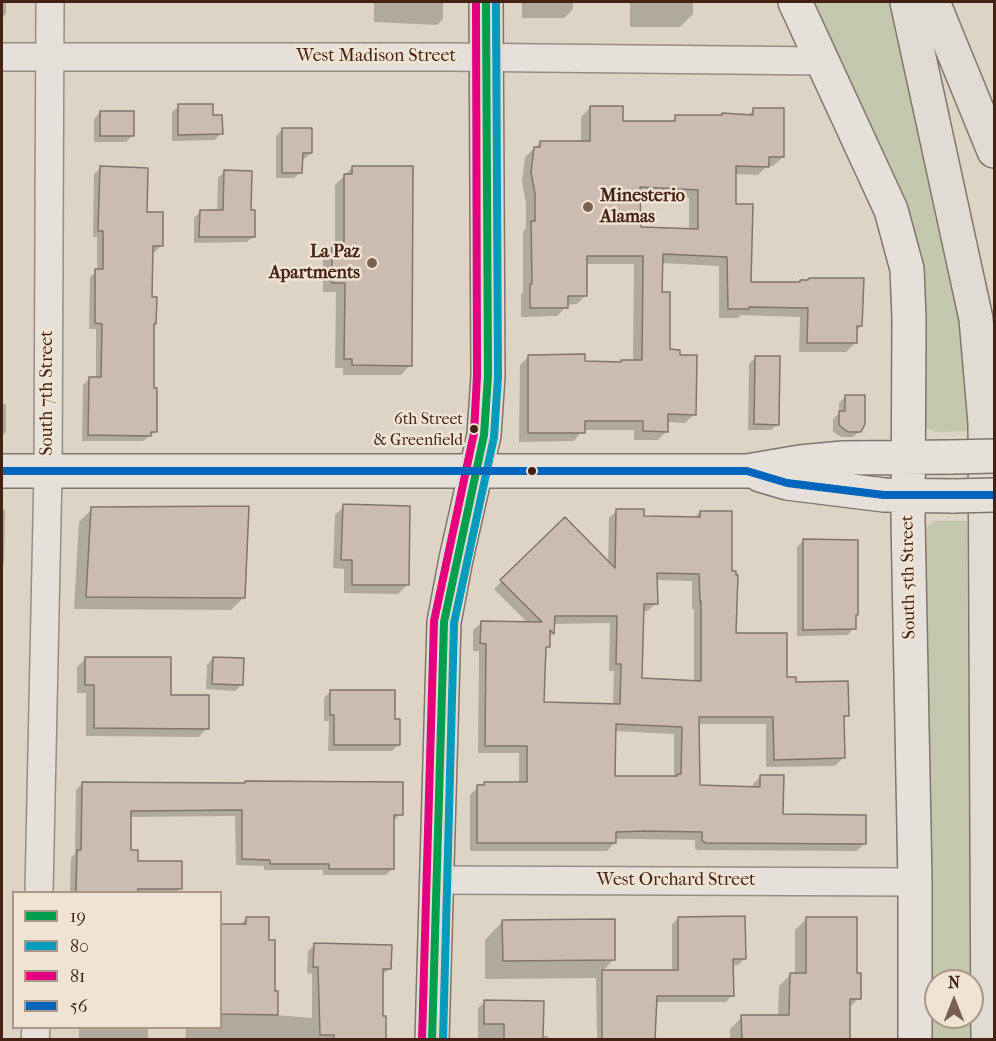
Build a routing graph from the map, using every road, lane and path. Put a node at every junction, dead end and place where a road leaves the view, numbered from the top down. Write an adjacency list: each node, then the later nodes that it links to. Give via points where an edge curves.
1 (50, 2): 7 (street, South 7th Street)
2 (486, 2): 8 (main road)
3 (795, 2): 9 (main road, South 5th Street)
4 (907, 2): 24 (main road, via 976,319 984,411)
5 (933, 2): 10 (main road)
6 (2, 57): 7 (street, West Madison Street)
7 (50, 57): 8 (street, West Madison Street); 16 (street, South 7th Street)
8 (486, 57): 9 (street, West Madison Street); 14 (main road, via 488,376 484,435)
9 (822, 60): 12 (main road, South 5th Street, via 891,210 907,269)
10 (994, 151)
11 (994, 456): 12 (main road, bridge)
12 (908, 457): 15 (main road, via 843,458); 18 (main road, South 5th Street)
13 (2, 471): 16 (main road)
14 (476, 471): 15 (main road); 16 (main road); 19 (main road, via 444,622)
15 (747, 471): 18 (main road, via 787,483)
16 (48, 472): 21 (street, South 7th Street)
17 (994, 495): 18 (main road, bridge)
18 (908, 496): 20 (main road, South 5th Street)
19 (436, 880): 20 (street, West Orchard Street); 22 (main road)
20 (915, 882): 23 (main road, South 5th Street)
21 (39, 891)
22 (432, 1040)
23 (915, 1040)
24 (988, 1040)

